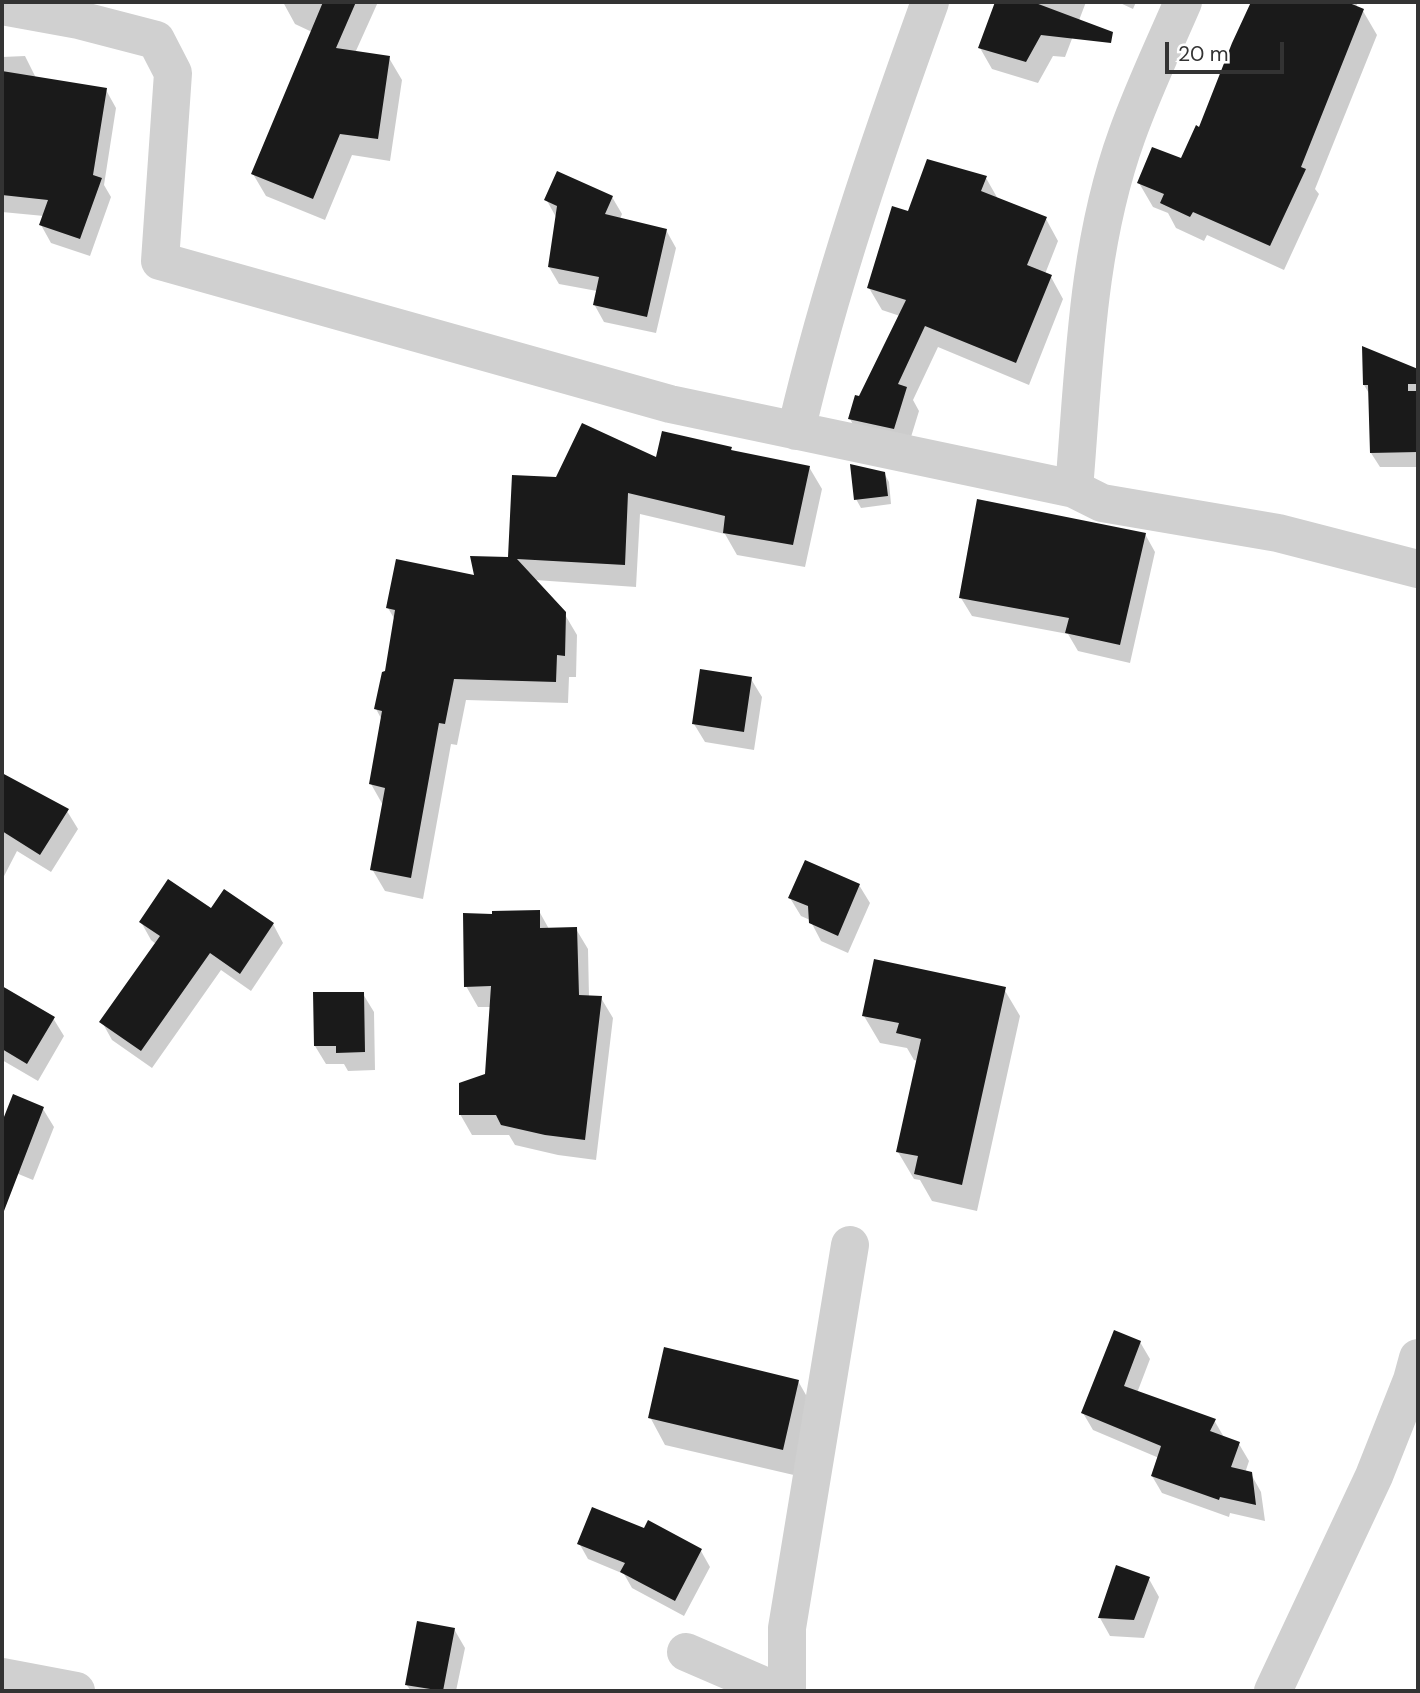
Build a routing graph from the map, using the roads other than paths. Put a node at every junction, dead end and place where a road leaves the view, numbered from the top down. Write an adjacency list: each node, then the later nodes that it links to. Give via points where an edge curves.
1 (930, 2): 4 (street, via 880,140 813,358)
2 (1183, 2): 5 (street, via 1126,135 1099,240 1089,304)
3 (2, 6): 4 (street, via 156,40 173,73 160,261 670,404)
4 (796, 431): 5 (street)
5 (1074, 489): 6 (street, via 1102,503 1278,533)
6 (1418, 569)
7 (850, 1245): 13 (street, via 787,1629)
8 (1418, 1358): 14 (street, via 1374,1476)
9 (686, 1651): 12 (street)
10 (2, 1676): 11 (street)
11 (76, 1691)
12 (776, 1691)
13 (787, 1691)
14 (1273, 1691)

